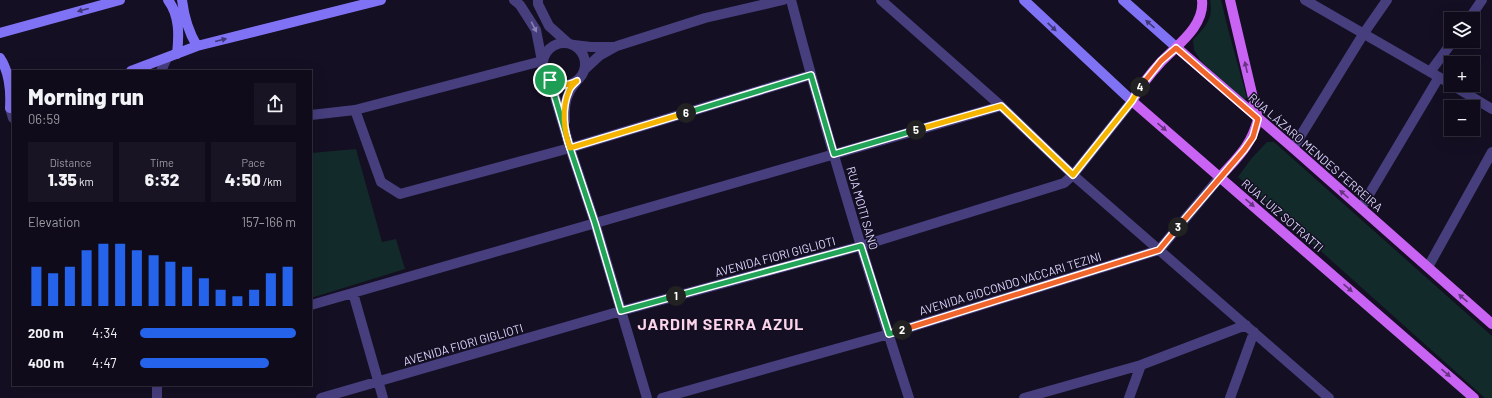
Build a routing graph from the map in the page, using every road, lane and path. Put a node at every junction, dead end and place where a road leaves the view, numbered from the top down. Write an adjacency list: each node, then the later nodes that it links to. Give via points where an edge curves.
1 (120, 0): 19 (street, one-way to 19)
2 (168, 0): 26 (street, via 177,19 179,37)
3 (182, 0): 22 (street, via 189,32)
4 (378, 0): 17 (street)
5 (514, 0): 28 (street, one-way to 28, via 520,4 536,30)
6 (538, 0): 21 (street, via 549,26)
7 (784, 0): 23 (street, via 705,18)
8 (791, 0): 32 (street, RUA MOITI SANO)
9 (881, 0): 39 (street)
10 (1024, 0): 38 (street, RUA LUIZ SOTRATTI, one-way to 38)
11 (1122, 0): 24 (street, RUA LÁZARO MENDES FERREIRA, one-way to 11)
12 (1202, 0): 24 (main road, AVENIDA FIORI GIGLIOTI, via 1203,10 1196,24)
13 (1230, 0): 44 (main road, one-way to 13)
14 (1305, 0): 20 (street)
15 (1387, 0): 20 (street)
16 (1482, 0): 18 (street)
17 (362, 2): 22 (street, one-way to 17)
18 (1474, 12)
19 (0, 33)
20 (1364, 33): 33 (street); 47 (street)
21 (571, 44): 23 (street, via 591,47); 28 (street, via 554,44 548,48); 29 (street, via 583,55)
22 (197, 46): 26 (street)
23 (617, 46): 29 (street, via 599,56)
24 (1176, 48): 38 (main road, AVENIDA FIORI GIGLIOTI, via 1141,85); 44 (main road, RUA LÁZARO MENDES FERREIRA)
25 (1449, 48): 33 (street)
26 (172, 56): 30 (street); 31 (street)
27 (0, 58): 40 (street, via 11,92)
28 (542, 61): 34 (street, via 542,68); 42 (street)
29 (585, 69): 35 (street)
30 (134, 70)
31 (162, 70)
32 (811, 75): 46 (street); 49 (street, RUA MOITI SANO)
33 (1434, 75): 36 (street); 52 (street)
34 (550, 80): 35 (street, via 563,85); 45 (street)
35 (577, 81): 45 (street, via 569,90 564,110)
36 (1444, 81)
37 (1464, 92): 41 (street)
38 (1132, 101): 50 (street, AVENIDA FIORI GIGLIOTI); 51 (main road, RUA LUIZ SOTRATTI, one-way to 51)
39 (1001, 106): 49 (street); 50 (street)
40 (8, 109)
41 (1492, 109)
42 (356, 110): 43 (street); 46 (street, via 381,182 400,194)
43 (312, 115)
44 (1258, 119): 47 (main road, RUA LÁZARO MENDES FERREIRA); 51 (main road, via 1253,137)
45 (565, 131): 46 (street)
46 (570, 148): 53 (street)
47 (1293, 148): 52 (main road, RUA LÁZARO MENDES FERREIRA, one-way to 47)
48 (1492, 152): 56 (street)
49 (834, 154): 53 (street); 54 (street, RUA MOITI SANO)
50 (1073, 175): 54 (street, AVENIDA FIORI GIGLIOTI, via 1064,184); 55 (street)
51 (1220, 177): 55 (street); 77 (main road, RUA LUIZ SOTRATTI, one-way to 77)
52 (1361, 208): 56 (main road, RUA LÁZARO MENDES FERREIRA)
53 (595, 223): 57 (street); 59 (street)
54 (861, 246): 59 (street, AVENIDA FIORI GIGLIOTI); 63 (street, RUA MOITI SANO)
55 (1159, 250): 61 (street); 63 (street, AVENIDA GIOCONDO VACCARI TEZINI)
56 (1428, 268): 60 (main road, RUA LÁZARO MENDES FERREIRA, one-way to 56)
57 (353, 293): 58 (street); 65 (street)
58 (312, 306)
59 (621, 311): 65 (street, AVENIDA FIORI GIGLIOTI); 70 (street)
60 (1492, 324)
61 (1246, 325): 62 (street); 64 (street)
62 (1254, 332): 75 (street); 76 (street)
63 (889, 334): 71 (street, AVENIDA GIOCONDO VACCARI TEZINI); 72 (street, RUA MOITI SANO)
64 (1141, 365): 73 (street); 74 (street)
65 (379, 381): 68 (street, AVENIDA FIORI GIGLIOTI); 69 (street)
66 (157, 386): 67 (street)
67 (157, 398)
68 (321, 398)
69 (384, 398)
70 (647, 398)
71 (662, 398)
72 (910, 398)
73 (1028, 398)
74 (1129, 398)
75 (1230, 398)
76 (1328, 398)
77 (1474, 398)

